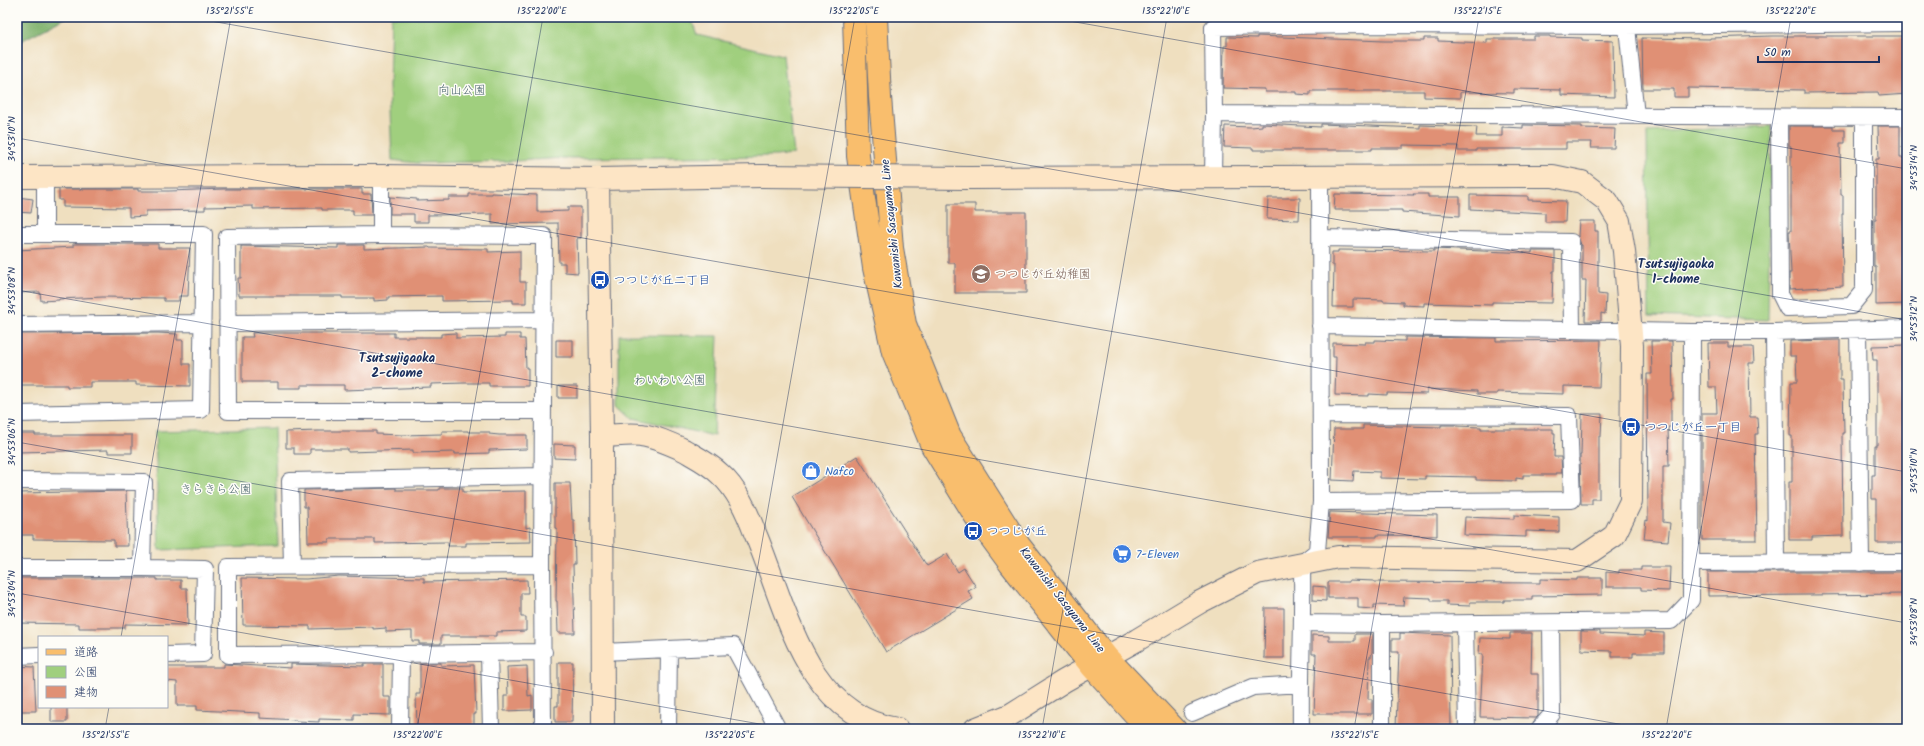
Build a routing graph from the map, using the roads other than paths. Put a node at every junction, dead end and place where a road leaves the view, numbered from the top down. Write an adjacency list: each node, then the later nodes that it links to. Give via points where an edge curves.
1 (854, 17): 60 (main road, Kawanishi Sasayama Line, via 858,156 874,268 893,352 932,446 977,519 1010,564)
2 (876, 17): 60 (main road, Kawanishi Sasayama Line, via 892,248 905,324 950,436 1019,545)
3 (1364, 21): 4 (street); 6 (street, via 1213,27)
4 (1626, 21): 5 (street); 7 (street)
5 (1907, 23)
6 (1214, 114): 7 (street); 12 (street)
7 (1636, 116): 8 (street)
8 (1779, 117): 9 (street); 9 (street, via 1780,294 1787,308 1851,306 1864,290)
9 (1864, 117): 10 (street)
10 (1907, 117)
11 (381, 176): 14 (street); 16 (street); 19 (street)
12 (1213, 176): 13 (street); 16 (street, bridge)
13 (1320, 176): 20 (street); 29 (street, via 1553,176 1582,182 1607,201 1619,221)
14 (45, 177): 15 (street); 17 (street)
15 (17, 178)
16 (598, 178): 35 (street)
17 (45, 233): 18 (street); 22 (street, via 204,234)
18 (17, 234)
19 (381, 235): 21 (street, via 544,236); 23 (street, via 227,237)
20 (1321, 238): 25 (street); 27 (street, via 1571,242)
21 (544, 320): 23 (street); 32 (street)
22 (202, 323): 24 (street); 33 (street, via 201,410)
23 (228, 323): 32 (street, via 228,411)
24 (17, 325)
25 (1320, 326): 27 (street); 34 (street)
26 (1907, 328): 28 (street)
27 (1572, 330): 29 (street)
28 (1858, 330): 31 (street); 43 (street)
29 (1631, 331): 30 (street); 40 (street, via 1631,501 1614,536 1577,561 1338,557)
30 (1692, 332): 31 (street); 41 (street)
31 (1774, 332): 42 (street)
32 (543, 410): 36 (street)
33 (17, 414)
34 (1321, 414): 38 (street); 38 (street, via 1569,416 1572,500)
35 (602, 436): 54 (street); 70 (street, via 641,435 666,442 695,456 720,474 744,505 790,624 805,659 818,680 833,698 858,716)
36 (543, 476): 44 (street); 45 (street, via 290,481)
37 (17, 481): 47 (street, via 144,482)
38 (1321, 502): 40 (street, via 1317,551)
39 (1907, 562): 43 (street)
40 (1302, 563): 48 (street); 60 (street, via 1257,573 1200,602)
41 (1691, 563): 42 (street); 49 (street, via 1691,600 1671,621)
42 (1776, 563): 43 (street)
43 (1861, 563)
44 (542, 565): 45 (street); 53 (street)
45 (292, 566): 55 (street, via 228,567 228,655)
46 (17, 568): 47 (street)
47 (142, 568): 58 (street, via 205,569 203,654)
48 (1303, 623): 50 (street); 61 (street)
49 (1552, 623): 51 (street); 76 (street, via 1552,714)
50 (1382, 624): 51 (street); 74 (street)
51 (1465, 624): 75 (street)
52 (669, 649): 54 (street); 68 (street); 69 (street, via 733,646)
53 (544, 652): 56 (street); 66 (street)
54 (603, 652): 67 (street)
55 (401, 654): 56 (street); 64 (street)
56 (489, 654): 65 (street)
57 (38, 655): 59 (street)
58 (168, 655)
59 (17, 656)
60 (1099, 661): 63 (main road, Kawanishi Sasayama Line); 71 (street, via 1010,715)
61 (1300, 684): 62 (street, via 1253,687); 73 (street)
62 (1192, 713)
63 (1146, 717): 72 (main road, Kawanishi Sasayama Line)
64 (400, 729)
65 (491, 729)
66 (543, 729)
67 (603, 729)
68 (668, 729)
69 (778, 729)
70 (897, 729)
71 (975, 729)
72 (1175, 729)
73 (1301, 729)
74 (1382, 729)
75 (1467, 729)
76 (1539, 729)

